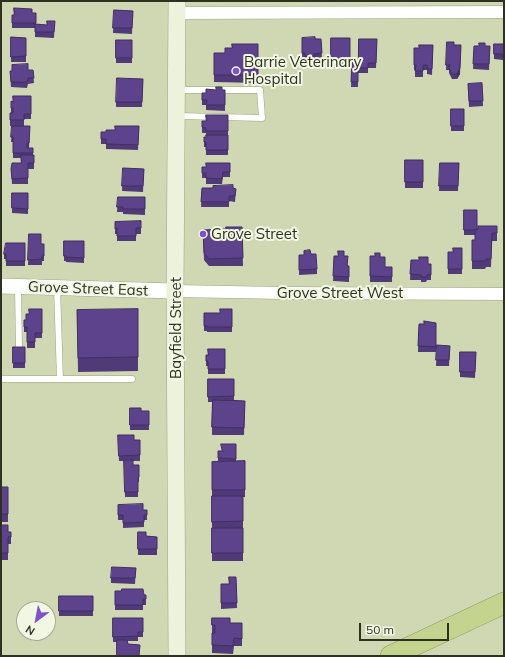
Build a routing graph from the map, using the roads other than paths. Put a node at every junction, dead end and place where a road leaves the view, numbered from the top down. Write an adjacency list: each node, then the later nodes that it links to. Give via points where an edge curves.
1 (359, 6): 2 (street); 3 (street)
2 (177, 7): 4 (main road, Bayfield Street)
3 (504, 12)
4 (177, 90): 5 (main road, Bayfield Street); 5 (lane, via 260,90 262,118)
5 (176, 116): 9 (main road, Bayfield Street)
6 (1, 286): 7 (street, Grove Street East)
7 (18, 287): 8 (street, Grove Street East); 11 (lane)
8 (57, 288): 9 (street, Grove Street East); 13 (lane)
9 (175, 291): 10 (street, Grove Street West); 16 (main road, Bayfield Street)
10 (504, 294)
11 (19, 351)
12 (1, 379): 13 (lane)
13 (60, 379): 14 (lane)
14 (132, 379)
15 (504, 603): 17 (highway)
16 (177, 656)
17 (392, 656)

